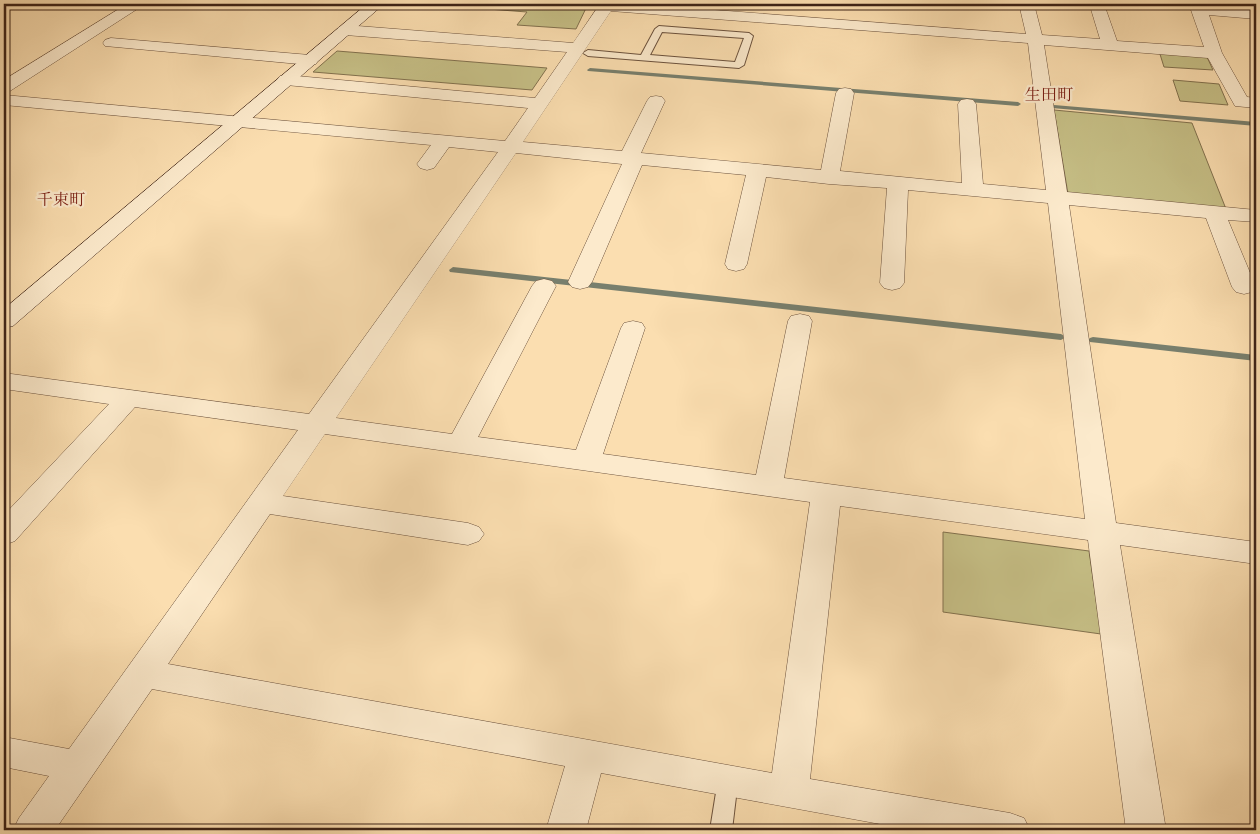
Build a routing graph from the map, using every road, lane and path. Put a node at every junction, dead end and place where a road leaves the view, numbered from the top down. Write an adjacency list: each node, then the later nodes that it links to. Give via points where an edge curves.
1 (137, 4): 17 (street)
2 (376, 4): 8 (street)
3 (1027, 4): 9 (street)
4 (607, 5): 6 (street); 12 (street)
5 (1098, 6): 11 (street)
6 (770, 11): 9 (street)
7 (1256, 14): 13 (street, via 1199,10)
8 (346, 30): 12 (street); 15 (street)
9 (1035, 39): 11 (street); 33 (street)
10 (111, 43): 15 (street)
11 (1110, 44): 13 (street)
12 (582, 51): 14 (lane); 22 (street)
13 (1214, 53): 21 (street, via 1241,102)
14 (644, 58): 14 (lane, via 739,66 749,36 659,29)
15 (310, 60): 16 (street)
16 (286, 80): 22 (street); 24 (street)
17 (4, 86)
18 (845, 92): 30 (street)
19 (4, 100): 24 (street)
20 (656, 101): 27 (street)
21 (1256, 103)
22 (538, 104): 26 (street)
23 (967, 104): 32 (street)
24 (236, 123): 25 (street); 41 (street)
25 (443, 142): 26 (street); 28 (street)
26 (510, 148): 27 (street); 46 (street)
27 (631, 159): 29 (street); 37 (street)
28 (427, 164)
29 (757, 171): 30 (street); 36 (street)
30 (829, 178): 31 (street)
31 (898, 184): 32 (street); 38 (street)
32 (973, 191): 33 (street)
33 (1058, 199): 34 (street); 52 (street)
34 (1215, 213): 35 (street); 40 (street)
35 (1256, 216)
36 (736, 264)
37 (580, 282)
38 (892, 283)
39 (544, 286): 47 (street)
40 (1244, 287)
41 (4, 321)
42 (800, 321): 49 (street)
43 (632, 328): 48 (street)
44 (4, 381): 45 (street)
45 (129, 398): 46 (street); 53 (street)
46 (318, 423): 47 (street); 51 (street)
47 (462, 443): 48 (street)
48 (586, 461): 49 (street)
49 (768, 486): 50 (street)
50 (826, 494): 52 (street); 61 (street)
51 (262, 503): 54 (street); 56 (street)
52 (1102, 532): 55 (street); 66 (street)
53 (4, 534)
54 (468, 534)
55 (1256, 553)
56 (141, 673): 58 (street); 59 (street)
57 (4, 752): 59 (street)
58 (587, 755): 60 (street); 63 (street)
59 (77, 766): 62 (street)
60 (728, 780): 61 (street); 64 (lane)
61 (789, 792): 65 (street)
62 (33, 830)
63 (566, 830)
64 (721, 830)
65 (1010, 830)
66 (1146, 830)

